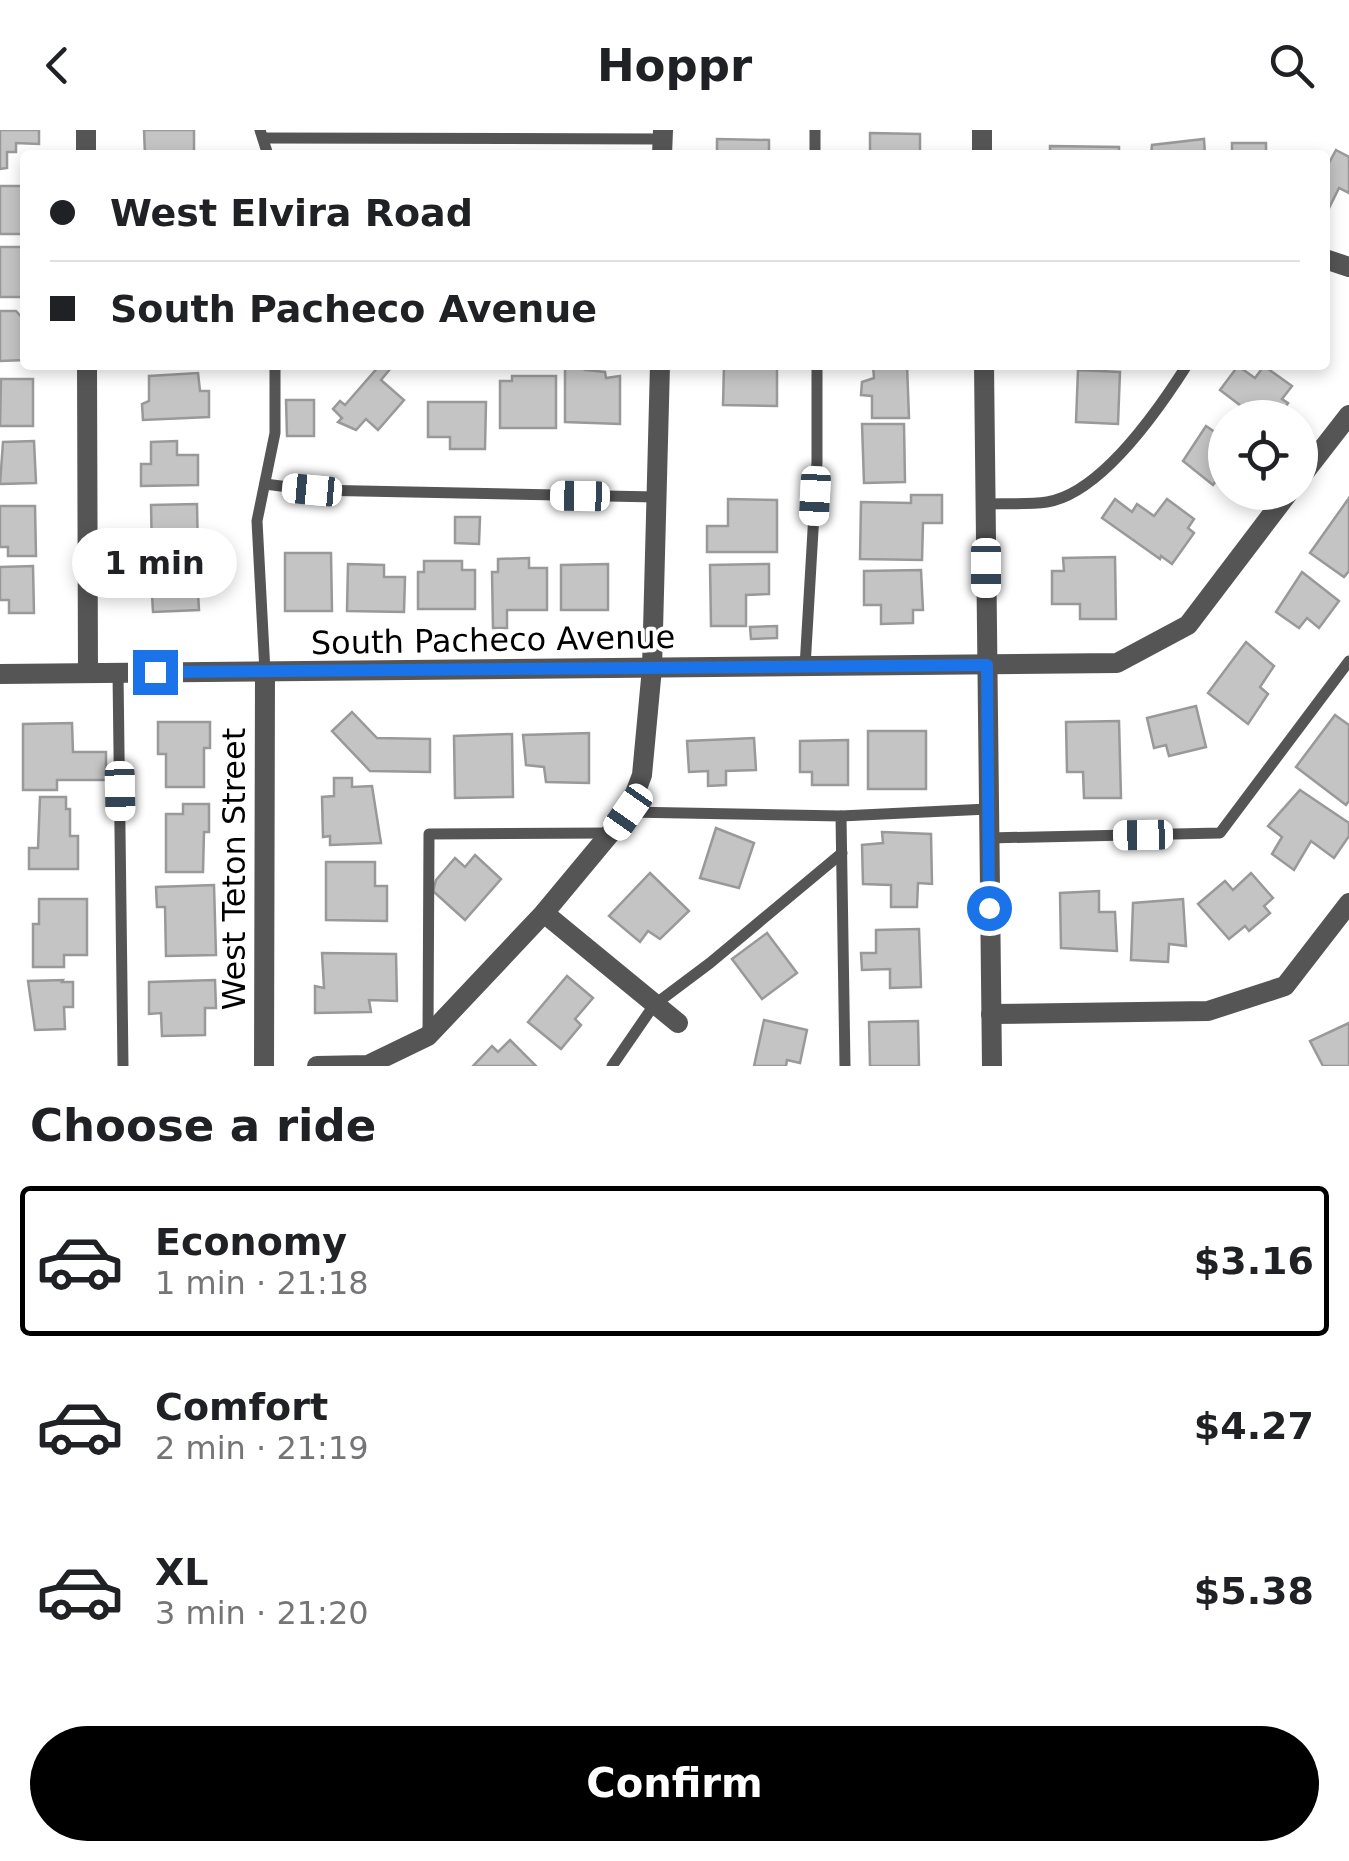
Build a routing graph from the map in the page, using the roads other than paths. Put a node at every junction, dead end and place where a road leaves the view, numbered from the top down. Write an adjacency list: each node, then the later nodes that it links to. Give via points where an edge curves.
1 (261, 134): 2 (lane)
2 (662, 141)
3 (87, 370): 20 (street)
4 (275, 370): 11 (lane, via 275,434)
5 (660, 370): 12 (street)
6 (818, 370): 17 (lane)
7 (984, 370): 13 (street)
8 (1184, 370): 13 (lane, via 1152,420 1088,484 1050,502)
9 (1349, 414): 10 (street)
10 (1318, 454)
11 (264, 484): 12 (lane); 19 (lane, via 256,520)
12 (656, 497): 18 (street)
13 (985, 504): 16 (street)
14 (1275, 510): 16 (street, South Pacheco Avenue, via 1188,625 1117,663)
15 (1349, 661): 27 (lane, via 1220,833)
16 (987, 665): 17 (street, South Pacheco Avenue); 23 (street)
17 (804, 667): 18 (street, South Pacheco Avenue)
18 (652, 668): 19 (street, South Pacheco Avenue); 24 (street, via 642,776)
19 (264, 672): 21 (street, South Pacheco Avenue); 36 (street, West Teton Street)
20 (88, 673): 21 (street, South Pacheco Avenue); 22 (street, South Pacheco Avenue)
21 (118, 673): 35 (lane)
22 (0, 674)
23 (988, 809): 25 (lane); 27 (street)
24 (628, 812): 25 (lane); 26 (street)
25 (841, 816): 28 (lane)
26 (614, 833): 30 (street); 34 (lane, via 429,834)
27 (988, 838): 32 (street)
28 (842, 853): 31 (lane); 39 (lane)
29 (1349, 903): 32 (street, via 1285,986 1208,1011)
30 (544, 913): 31 (street); 34 (street)
31 (654, 1005): 33 (street); 38 (lane)
32 (990, 1014): 40 (street)
33 (678, 1023)
34 (428, 1036): 37 (street, via 368,1065)
35 (123, 1066)
36 (264, 1066)
37 (317, 1066)
38 (612, 1066)
39 (845, 1066)
40 (992, 1066)

